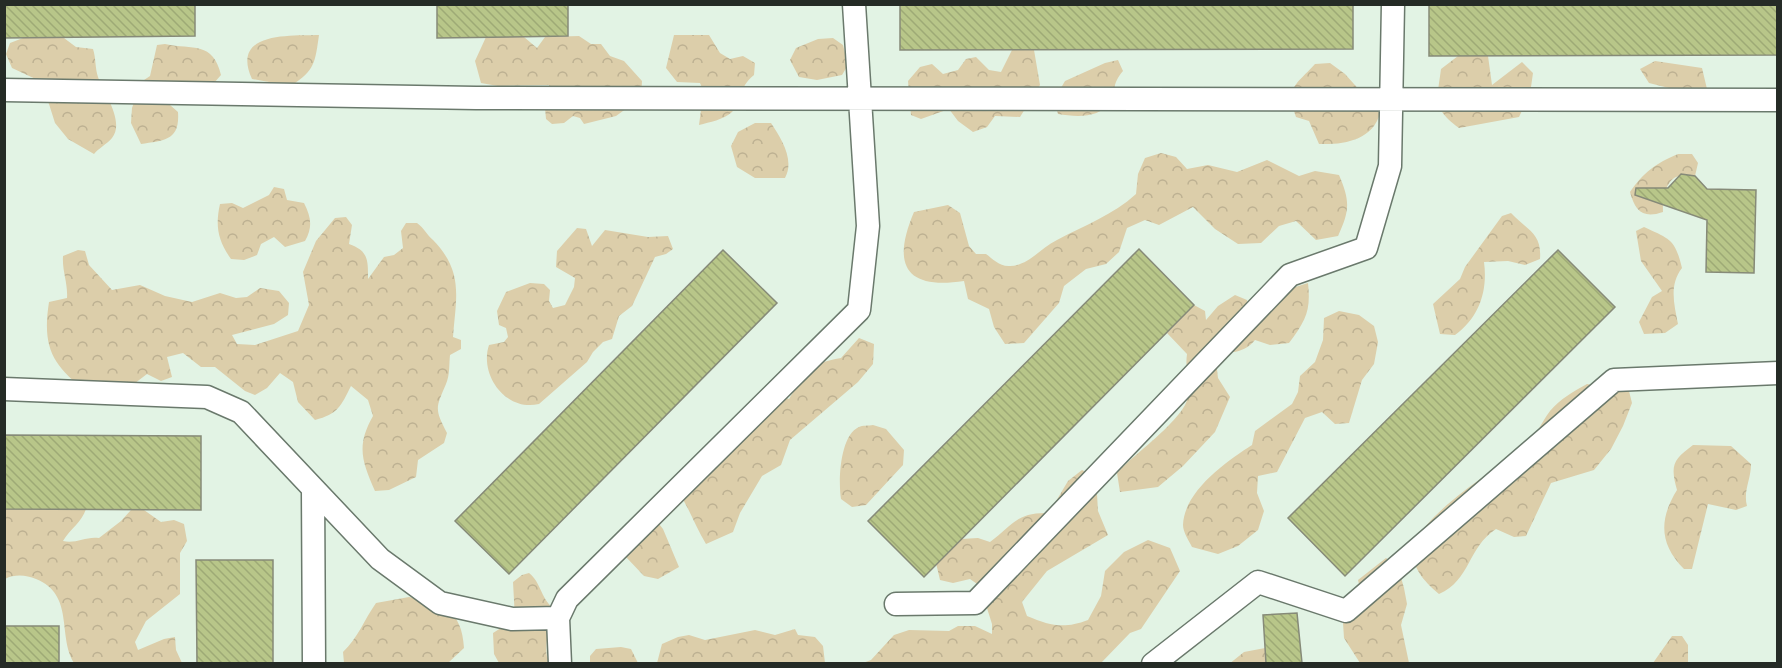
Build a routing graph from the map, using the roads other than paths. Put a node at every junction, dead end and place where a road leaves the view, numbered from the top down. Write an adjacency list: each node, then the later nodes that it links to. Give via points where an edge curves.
1 (854, 4): 4 (lane)
2 (1393, 4): 5 (lane)
3 (4, 90): 4 (lane)
4 (860, 100): 5 (lane); 11 (lane, via 868,226 859,310 567,598)
5 (1393, 100): 6 (lane); 10 (lane, via 1390,166 1366,248 1290,275 975,603)
6 (1778, 100)
7 (1778, 373): 14 (lane, via 1614,380 1346,611 1258,582)
8 (4, 389): 9 (lane, via 207,396 241,412)
9 (313, 489): 11 (lane, via 380,559 440,603 512,619); 12 (lane)
10 (896, 604)
11 (558, 618): 13 (lane)
12 (314, 663)
13 (560, 663)
14 (1153, 663)

